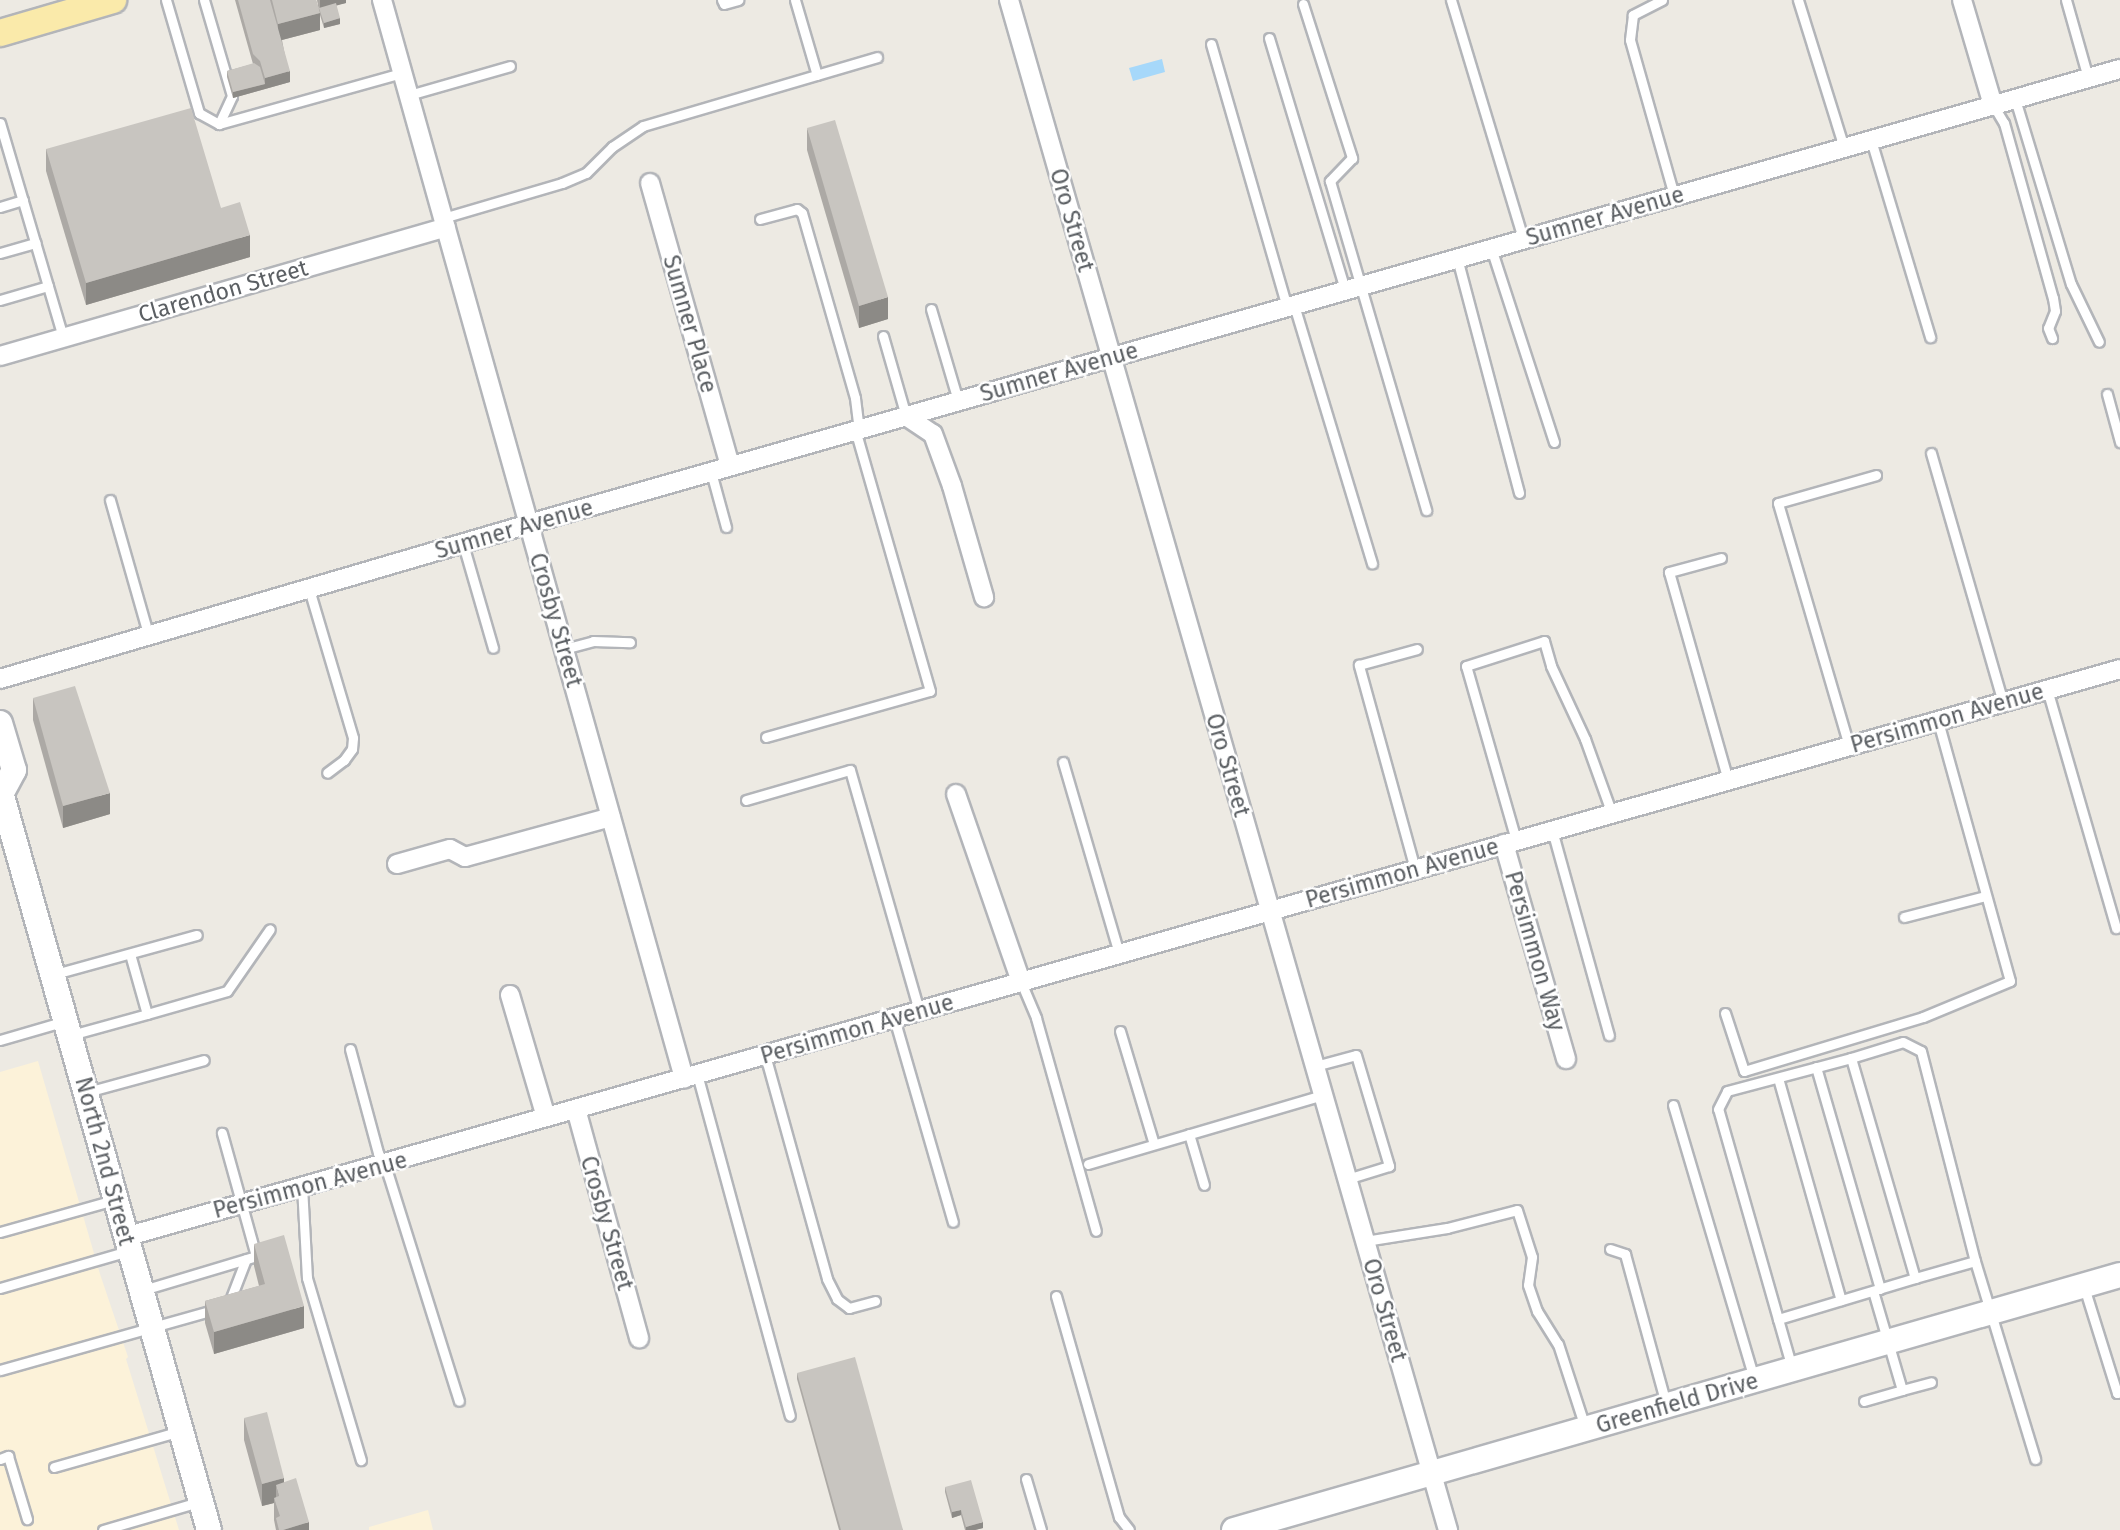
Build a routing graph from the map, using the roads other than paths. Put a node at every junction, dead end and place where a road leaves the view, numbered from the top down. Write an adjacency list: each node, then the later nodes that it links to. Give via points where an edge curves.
1 (113, 0): 15 (main road)
2 (166, 0): 28 (lane, via 199,113)
3 (204, 0): 28 (lane, via 232,96)
4 (382, 0): 21 (street, Crosby Street)
5 (722, 0): 6 (lane, via 724,4)
6 (737, 0)
7 (795, 0): 22 (lane)
8 (1009, 0): 55 (street, Oro Street)
9 (1451, 0): 39 (lane)
10 (1662, 0): 34 (lane, via 1633,15 1630,40)
11 (1798, 0): 30 (lane)
12 (1962, 0): 26 (street)
13 (2066, 0): 23 (lane)
14 (1303, 4): 45 (lane, via 1352,158 1330,181)
15 (0, 33)
16 (1269, 38): 45 (lane)
17 (1211, 44): 47 (lane)
18 (877, 57): 22 (lane)
19 (510, 66): 24 (lane)
20 (2120, 69): 23 (street, Sumner Avenue)
21 (402, 74): 24 (street, Crosby Street); 28 (lane)
22 (817, 75): 38 (lane, via 643,126 612,147 586,173)
23 (2088, 78): 25 (street, Sumner Avenue)
24 (409, 95): 38 (street, Crosby Street)
25 (2015, 99): 26 (street, Sumner Avenue); 53 (lane, via 2071,284)
26 (1993, 105): 29 (street, Sumner Avenue); 52 (lane, via 2004,124 2053,298 2055,311 2048,328)
27 (0, 123): 31 (lane)
28 (219, 124)
29 (1871, 140): 30 (street, Sumner Avenue); 51 (lane)
30 (1844, 148): 34 (street, Sumner Avenue)
31 (11, 160): 32 (lane); 35 (lane)
32 (0, 163)
33 (650, 183): 63 (street, Sumner Place)
34 (1674, 196): 39 (street, Sumner Avenue)
35 (23, 200): 36 (lane); 40 (lane)
36 (0, 207)
37 (760, 219): 59 (lane, via 797,209 802,213 855,398)
38 (444, 223): 50 (street, Clarendon Street); 69 (street, Crosby Street)
39 (1523, 239): 41 (street, Sumner Avenue)
40 (36, 243): 42 (lane); 44 (lane)
41 (1492, 248): 43 (street, Sumner Avenue); 60 (lane)
42 (0, 253)
43 (1457, 258): 45 (street, Sumner Avenue); 66 (lane)
44 (48, 286): 46 (lane); 50 (lane)
45 (1353, 288): 47 (street, Sumner Avenue); 68 (lane)
46 (0, 300)
47 (1290, 306): 55 (street, Sumner Avenue); 73 (lane)
48 (931, 309): 57 (lane)
49 (883, 336): 58 (lane)
50 (64, 337): 54 (street, Clarendon Street)
51 (1930, 337)
52 (2052, 338)
53 (2099, 342)
54 (0, 356)
55 (1111, 357): 57 (street, Sumner Avenue); 103 (street, Oro Street)
56 (2107, 394): 61 (lane)
57 (958, 401): 58 (street, Sumner Avenue)
58 (906, 416): 59 (street, Sumner Avenue); 75 (street, via 933,434)
59 (857, 430): 63 (street, Sumner Avenue); 87 (lane, via 930,691)
60 (1554, 442)
61 (2120, 442)
62 (1931, 453): 84 (lane)
63 (730, 466): 64 (street, Sumner Avenue)
64 (711, 472): 69 (street, Sumner Avenue); 70 (lane)
65 (1876, 475): 88 (lane, via 1778,503)
66 (1520, 493)
67 (110, 500): 76 (lane)
68 (1426, 510)
69 (529, 524): 71 (street, Sumner Avenue); 79 (street, Crosby Street)
70 (726, 527)
71 (463, 544): 74 (street, Sumner Avenue); 78 (lane)
72 (1721, 558): 91 (lane, via 1670,572)
73 (1373, 564)
74 (309, 589): 76 (street, Sumner Avenue); 90 (lane, via 353,738 344,760)
75 (984, 597)
76 (149, 637): 82 (street, Sumner Avenue)
77 (630, 642): 79 (lane, via 593,641)
78 (493, 648)
79 (564, 649): 96 (street, Crosby Street)
80 (1417, 649): 101 (lane, via 1359,665)
81 (2120, 668): 83 (street, Persimmon Avenue)
82 (0, 680)
83 (2047, 690): 84 (street, Persimmon Avenue); 105 (lane)
84 (2003, 702): 85 (street, Persimmon Avenue)
85 (1938, 721): 88 (street, Persimmon Avenue); 102 (lane)
86 (0, 723): 92 (main road, North 2nd Street, via 13,770)
87 (766, 737)
88 (1849, 746): 91 (street, Persimmon Avenue)
89 (1063, 762): 109 (lane)
90 (327, 773)
91 (1728, 781): 95 (street, Persimmon Avenue)
92 (1, 790): 97 (main road, North 2nd Street)
93 (956, 794): 111 (street)
94 (746, 800): 113 (lane, via 850,770)
95 (1613, 814): 98 (street, Persimmon Avenue); 99 (lane, via 1544,641 1466,666)
96 (611, 817): 100 (street, via 465,857 450,849); 128 (street, Crosby Street)
97 (6, 829): 110 (main road, North 2nd Street)
98 (1552, 831): 99 (street, Persimmon Avenue); 119 (lane)
99 (1510, 842): 101 (street, Persimmon Avenue); 124 (street, Persimmon Way)
100 (397, 864)
101 (1415, 869): 103 (street, Persimmon Avenue)
102 (1985, 896): 104 (lane); 114 (lane, via 2010,981 1923,1017 1744,1071)
103 (1270, 911): 109 (street, Persimmon Avenue); 126 (street, Oro Street)
104 (1905, 917)
105 (2116, 928)
106 (270, 929): 115 (lane, via 227,991)
107 (197, 935): 108 (lane)
108 (130, 954): 110 (lane); 115 (lane)
109 (1118, 954): 111 (street, Persimmon Avenue)
110 (53, 975): 117 (main road, North 2nd Street)
111 (1021, 982): 113 (street, Persimmon Avenue); 146 (lane, via 1036,1018)
112 (510, 995): 134 (street)
113 (919, 1011): 116 (street, Persimmon Avenue)
114 (1725, 1013)
115 (147, 1014): 117 (lane)
116 (894, 1018): 122 (street, Persimmon Avenue); 145 (lane)
117 (68, 1028): 120 (lane); 130 (main road, North 2nd Street)
118 (1120, 1031): 137 (lane)
119 (1609, 1035)
120 (0, 1040)
121 (350, 1049): 139 (lane)
122 (765, 1055): 128 (street, Persimmon Avenue); 161 (lane, via 827,1279 837,1299 849,1308)
123 (1851, 1058): 127 (lane); 152 (lane, via 1903,1042 1921,1051); 154 (lane)
124 (1566, 1059)
125 (204, 1060): 130 (lane)
126 (1315, 1066): 131 (street, Oro Street); 140 (lane, via 1356,1055 1389,1166)
127 (1816, 1067): 129 (lane); 157 (lane)
128 (690, 1076): 133 (street, Persimmon Avenue); 176 (lane)
129 (1778, 1078): 160 (lane); 163 (lane, via 1727,1091 1718,1109)
130 (86, 1092): 143 (main road, North 2nd Street)
131 (1323, 1095): 136 (lane); 140 (street, Oro Street)
132 (1673, 1105): 169 (lane)
133 (576, 1109): 134 (street, Persimmon Avenue); 165 (street, Crosby Street)
134 (546, 1117): 139 (street, Persimmon Avenue)
135 (222, 1133): 144 (lane)
136 (1189, 1134): 137 (lane); 141 (lane)
137 (1154, 1144): 138 (lane)
138 (1088, 1164)
139 (385, 1165): 142 (street, Persimmon Avenue); 173 (lane)
140 (1347, 1179): 148 (street, Oro Street)
141 (1205, 1185)
142 (302, 1186): 144 (street, Persimmon Avenue); 181 (lane, via 307,1278)
143 (115, 1199): 147 (lane); 149 (main road, North 2nd Street)
144 (241, 1204): 149 (street, Persimmon Avenue); 151 (lane, via 256,1256)
145 (953, 1222)
146 (1096, 1231)
147 (0, 1232)
148 (1365, 1241): 177 (lane, via 1447,1228 1517,1210 1532,1257 1528,1278 1532,1298 1558,1344); 183 (street, Oro Street)
149 (127, 1244): 156 (lane); 158 (main road, North 2nd Street)
150 (1610, 1250): 175 (lane, via 1625,1254)
151 (246, 1259): 158 (lane); 164 (lane, via 228,1306)
152 (1975, 1261): 154 (lane); 162 (lane)
153 (2120, 1275): 155 (main road, Greenfield Drive)
154 (1915, 1278): 157 (lane)
155 (2083, 1286): 162 (main road, Greenfield Drive); 172 (lane)
156 (0, 1288)
157 (1877, 1290): 160 (lane); 166 (lane)
158 (141, 1291): 164 (main road, North 2nd Street)
159 (1056, 1296): 190 (lane, via 1119,1517)
160 (1841, 1300): 163 (lane)
161 (876, 1301)
162 (1990, 1312): 166 (main road, Greenfield Drive); 180 (lane)
163 (1778, 1319): 168 (lane)
164 (152, 1328): 167 (lane); 178 (main road, North 2nd Street)
165 (639, 1338)
166 (1888, 1342): 168 (main road, Greenfield Drive); 171 (lane)
167 (0, 1370)
168 (1792, 1370): 169 (main road, Greenfield Drive)
169 (1754, 1380): 175 (main road, Greenfield Drive)
170 (1931, 1382): 171 (lane)
171 (1902, 1390): 174 (lane)
172 (2120, 1392)
173 (458, 1401)
174 (1864, 1401)
175 (1667, 1406): 177 (main road, Greenfield Drive)
176 (790, 1416)
177 (1586, 1429): 183 (main road, Greenfield Drive)
178 (181, 1431): 182 (lane); 185 (main road, North 2nd Street)
179 (0, 1459): 186 (lane, via 8,1456)
180 (2035, 1459)
181 (361, 1460)
182 (54, 1467)
183 (1432, 1473): 191 (main road, Greenfield Drive); 192 (street, Oro Street)
184 (1026, 1479): 189 (lane)
185 (201, 1502): 187 (lane); 188 (main road, North 2nd Street)
186 (27, 1519)
187 (103, 1530)
188 (209, 1530)
189 (1041, 1530)
190 (1129, 1530)
191 (1234, 1530)
192 (1448, 1530)

